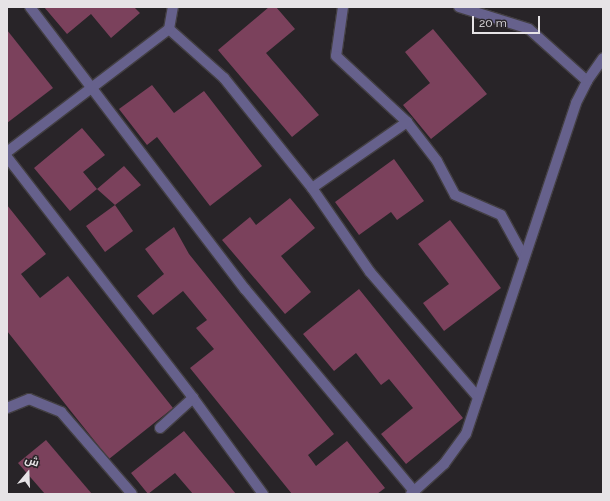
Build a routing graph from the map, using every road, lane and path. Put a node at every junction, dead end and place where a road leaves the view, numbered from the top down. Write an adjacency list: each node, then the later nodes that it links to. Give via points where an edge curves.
1 (30, 7): 8 (street)
2 (173, 7): 5 (street)
3 (343, 7): 9 (street, via 336,56)
4 (459, 7): 7 (street, via 530,29)
5 (169, 28): 8 (street); 12 (street, via 224,78)
6 (603, 58): 7 (street)
7 (587, 81): 13 (street, via 576,102)
8 (91, 88): 10 (street); 19 (street, via 245,289)
9 (407, 122): 12 (street); 13 (street, via 437,161 455,195 501,215)
10 (7, 152)
11 (7, 157): 14 (street)
12 (312, 188): 15 (street, via 370,272)
13 (524, 257): 15 (street)
14 (193, 398): 17 (street); 18 (street)
15 (478, 398): 19 (street, via 466,434 444,464)
16 (7, 408): 20 (street, via 29,399 61,412)
17 (160, 428)
18 (257, 492)
19 (413, 493)
20 (132, 494)

